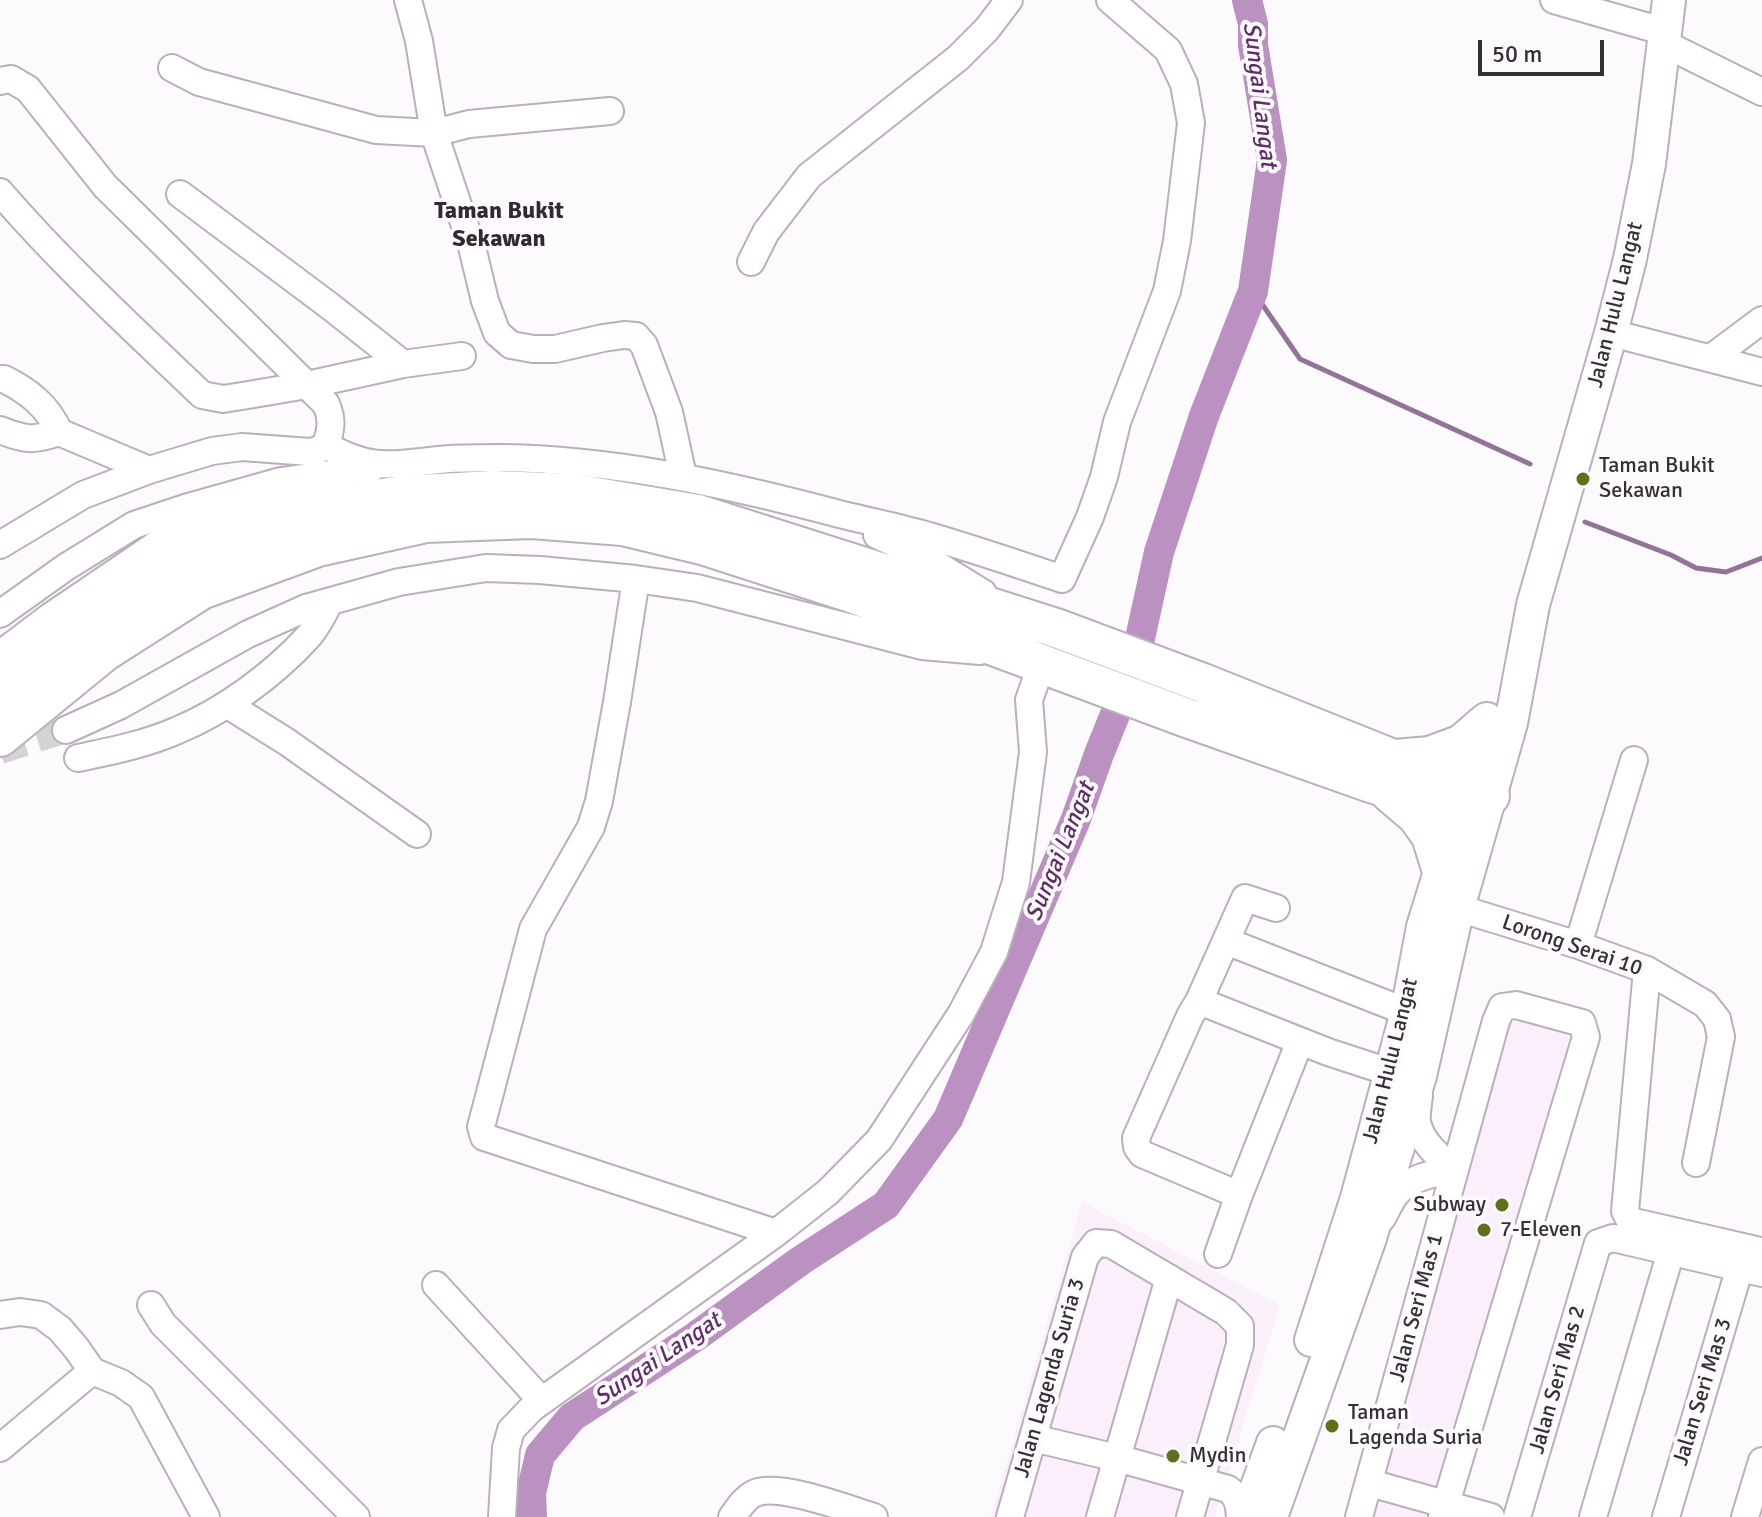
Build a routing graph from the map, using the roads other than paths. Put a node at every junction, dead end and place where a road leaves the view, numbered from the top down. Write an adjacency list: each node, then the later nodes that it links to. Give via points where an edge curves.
1 (408, 0): 12 (street)
2 (1009, 0): 15 (street, via 958,58 809,176 766,232)
3 (1110, 0): 31 (street, via 1168,50 1184,84 1191,123 1167,291 1117,422 1090,517 1062,579 927,535)
4 (1554, 0): 6 (street)
5 (1669, 0): 6 (main road, Jalan Hulu Langat)
6 (1665, 38): 9 (street); 17 (main road, Jalan Hulu Langat, via 1649,164)
7 (172, 68): 12 (street, via 199,82 376,130)
8 (0, 81): 23 (street, via 11,79 28,89 105,186)
9 (1762, 92): 10 (street)
10 (1762, 108)
11 (610, 111): 12 (street, via 469,124)
12 (434, 133): 29 (street, via 497,333 511,345 533,349 636,336 669,412)
13 (0, 192): 23 (street, via 39,237 202,395 223,399)
14 (180, 194): 20 (street)
15 (751, 262)
16 (1762, 320): 19 (street)
17 (1611, 333): 19 (street); 36 (main road, Jalan Hulu Langat)
18 (462, 356): 20 (street)
19 (1711, 358): 21 (street)
20 (403, 364): 23 (street)
21 (1762, 372)
22 (0, 379): 25 (street, via 24,389 48,412)
23 (307, 385): 26 (street, via 331,417)
24 (0, 430): 25 (street, via 31,439)
25 (59, 432): 28 (street)
26 (326, 445): 27 (street, via 361,462 382,465); 28 (street, via 310,452 242,447 212,451)
27 (451, 459): 29 (street, via 568,462); 33 (street, via 281,481 213,500 134,525)
28 (149, 470): 32 (street, via 83,495)
29 (683, 476): 31 (street, via 720,494)
30 (367, 500): 38 (highway, via 493,490 572,493 698,514); 40 (highway, via 277,497 171,542); 42 (highway, via 227,550 126,602)
31 (827, 511): 38 (street, via 926,558)
32 (0, 545)
33 (66, 567): 37 (street); 39 (street)
34 (636, 579): 35 (street, via 486,568 399,582); 41 (street, via 700,577 922,646); 65 (street, via 599,801 591,827 533,929 481,1127 484,1137)
35 (330, 602): 43 (street, via 309,636); 45 (street, via 248,634)
36 (1533, 605): 44 (main road, Jalan Hulu Langat); 50 (main road, Jalan Hulu Langat, via 1511,723)
37 (0, 614)
38 (1039, 622): 49 (highway, via 1203,683)
39 (0, 626)
40 (0, 662)
41 (1040, 663): 46 (highway, via 851,593 702,545 623,526 531,519 426,523 318,547 201,590 104,652); 49 (highway, via 1187,718); 65 (street, via 1029,700 1033,752 1016,882 994,952 961,1014 879,1140 828,1192)
42 (0, 699)
43 (228, 705): 47 (street, via 177,731); 51 (street)
44 (1485, 724): 49 (highway, via 1462,744); 50 (main road, Jalan Hulu Langat)
45 (66, 730)
46 (0, 737)
47 (78, 758)
48 (1634, 760): 56 (street)
49 (1388, 773): 50 (highway); 52 (highway, via 1431,836)
50 (1475, 803): 52 (main road, Jalan Hulu Langat); 54 (main road, Jalan Hulu Langat)
51 (417, 834)
52 (1441, 868): 59 (main road, Jalan Hulu Langat)
53 (1276, 908): 55 (street, via 1245,898)
54 (1458, 908): 56 (street, Lorong Serai 10); 61 (main road, Jalan Hulu Langat)
55 (1226, 941): 58 (street); 59 (street)
56 (1578, 945): 57 (street, Lorong Serai 10)
57 (1647, 970): 62 (street, Lorong Serai 10, via 1705,1004 1717,1019 1721,1037); 68 (street, via 1625,1211 1630,1221)
58 (1199, 1001): 60 (street); 64 (street, via 1136,1138 1137,1147 1142,1154)
59 (1407, 1012): 61 (main road, Jalan Hulu Langat)
60 (1300, 1041): 61 (street); 64 (street)
61 (1405, 1074): 63 (street, via 1417,1123 1428,1144); 66 (main road, Jalan Hulu Langat); 92 (main road, Jalan Hulu Langat)
62 (1696, 1163)
63 (1454, 1169): 66 (street, via 1429,1174 1396,1193); 81 (street, Jalan Seri Mas 1); 82 (street, Jalan Seri Mas 1, via 1502,1007 1516,1005 1582,1023 1586,1037)
64 (1239, 1195): 67 (street)
65 (776, 1233): 75 (street)
66 (1369, 1241): 93 (main road, Jalan Hulu Langat)
67 (1218, 1254)
68 (1754, 1264): 96 (street, Jalan Seri Mas 2, via 1613,1238 1598,1243); 98 (street, Jalan Seri Mas 3)
69 (1667, 1265): 97 (street)
70 (1169, 1278): 76 (street, Jalan Lagenda Suria 3, via 1111,1244 1096,1243 1085,1257); 78 (street); 80 (street, via 1240,1326 1240,1345)
71 (436, 1285): 75 (street)
72 (151, 1305): 84 (street, via 163,1324)
73 (0, 1315): 74 (street, via 41,1315 60,1329)
74 (92, 1371): 77 (street); 83 (street, via 141,1397)
75 (542, 1401): 85 (street, via 511,1430)
76 (1033, 1438): 78 (street); 88 (street, Jalan Lagenda Suria 3)
77 (0, 1448)
78 (1117, 1458): 80 (street); 89 (street)
79 (1762, 1461): 99 (street)
80 (1199, 1482): 90 (street); 91 (street, via 1234,1493)
81 (1370, 1483): 82 (street); 94 (street, Jalan Seri Mas 1)
82 (1444, 1511): 95 (street)
83 (206, 1517)
84 (356, 1517)
85 (502, 1517)
86 (732, 1517): 87 (street, via 750,1495 769,1489)
87 (874, 1517)
88 (1010, 1517)
89 (1100, 1517)
90 (1190, 1517)
91 (1240, 1517)
92 (1246, 1517)
93 (1271, 1517)
94 (1359, 1517)
95 (1491, 1517)
96 (1517, 1517)
97 (1593, 1517)
98 (1666, 1517)
99 (1745, 1517)

